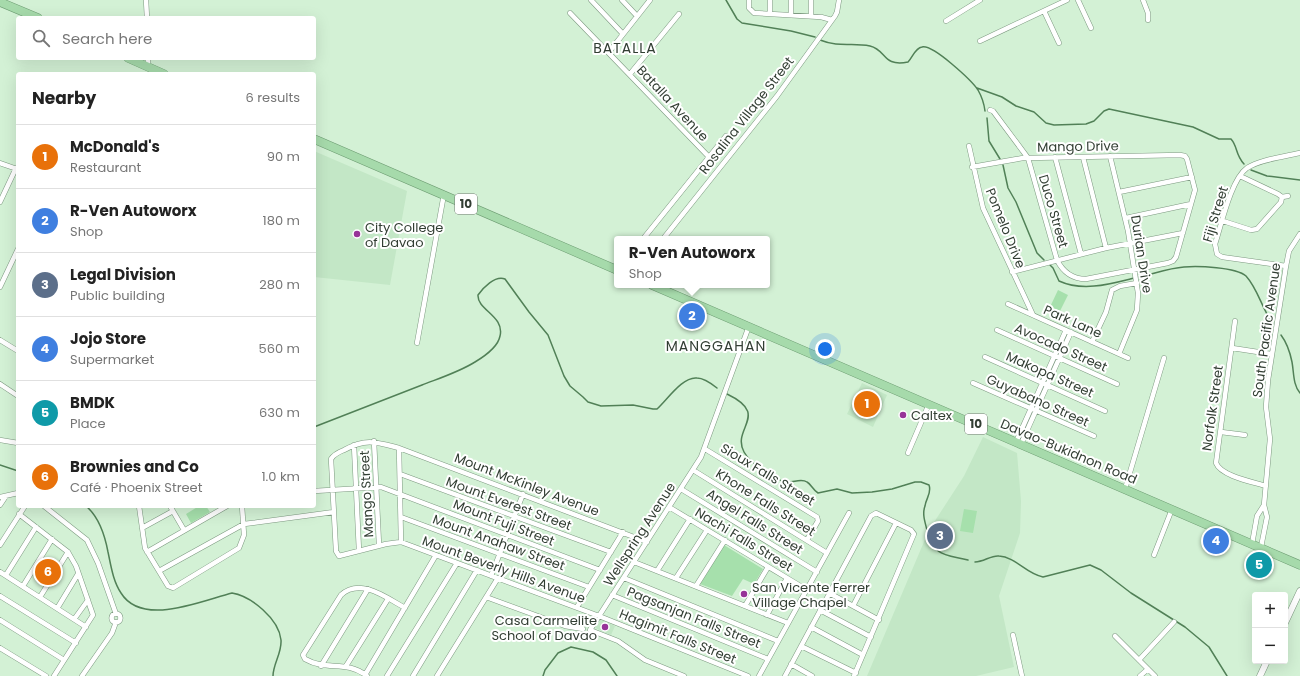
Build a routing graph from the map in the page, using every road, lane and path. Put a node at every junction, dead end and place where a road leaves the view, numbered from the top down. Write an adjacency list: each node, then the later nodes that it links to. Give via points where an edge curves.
1 (146, 0): 21 (street)
2 (591, 0): 28 (street)
3 (622, 0): 22 (street)
4 (650, 0): 22 (street)
5 (749, 0): 18 (street, via 752,13)
6 (770, 0): 18 (street)
7 (791, 0): 19 (street)
8 (811, 0): 23 (street)
9 (838, 0): 24 (street, Rosalina Village Street, via 837,12)
10 (980, 0): 26 (street)
11 (1067, 0): 15 (street)
12 (1078, 0): 27 (street)
13 (1143, 0): 25 (street)
14 (0, 2): 20 (highway)
15 (1044, 11): 29 (street); 30 (street)
16 (570, 13): 31 (street, Batalla Avenue)
17 (679, 14): 36 (street)
18 (770, 14): 19 (street)
19 (790, 15): 23 (street)
20 (33, 16)
21 (147, 16)
22 (637, 16): 28 (street)
23 (811, 16): 24 (street)
24 (832, 20): 65 (street, Rosalina Village Street, via 777,96)
25 (1148, 20)
26 (946, 21)
27 (1092, 28)
28 (622, 34): 31 (street)
29 (980, 41)
30 (1059, 43)
31 (609, 52): 36 (street, Batalla Avenue)
32 (132, 60): 34 (highway)
33 (148, 60): 34 (street)
34 (148, 67): 35 (highway)
35 (159, 72)
36 (630, 74): 45 (street, Batalla Avenue)
37 (990, 110): 46 (street, Duco Street)
38 (726, 136): 45 (street)
39 (316, 140): 54 (highway, 10)
40 (969, 146): 48 (street, Pomelo Drive)
41 (1300, 153): 51 (street, Fiji Street, via 1253,166)
42 (1110, 156): 44 (street, Mango Drive); 52 (street, Mango Drive, via 1185,156); 53 (street, Durian Drive)
43 (1055, 157): 44 (street, Mango Drive); 46 (street, Mango Drive); 70 (street)
44 (1083, 157): 68 (street)
45 (708, 158): 64 (street)
46 (1028, 158): 48 (street, Mango Drive); 71 (street, Duco Street)
47 (0, 163): 49 (street)
48 (972, 167): 75 (street, Pomelo Drive, via 980,201)
49 (16, 169)
50 (16, 171): 57 (street)
51 (1240, 176): 56 (street); 60 (street, Fiji Street)
52 (1192, 177): 53 (street); 58 (street, via 1195,190)
53 (1119, 192): 59 (street, Durian Drive)
54 (444, 194): 73 (highway, 10); 87 (street)
55 (1288, 196): 56 (street)
56 (1282, 197): 61 (street, via 1281,202 1262,225)
57 (0, 202)
58 (1191, 204): 59 (street); 62 (street)
59 (1126, 218): 67 (street, Durian Drive)
60 (1223, 221): 61 (street); 72 (street, Fiji Street, via 1215,244 1219,256)
61 (1254, 230): 66 (street)
62 (1183, 233): 67 (street); 74 (street, via 1173,261)
63 (1300, 234): 72 (street, South Pacific Avenue, via 1289,252)
64 (645, 236)
65 (665, 236)
66 (1256, 236)
67 (1130, 243): 68 (street); 74 (street, Durian Drive)
68 (1106, 248): 70 (street)
69 (16, 253): 77 (street)
70 (1081, 254): 71 (street)
71 (1057, 260): 74 (street, via 1067,273 1080,279); 75 (street)
72 (1286, 266): 91 (street, South Pacific Avenue)
73 (614, 269)
74 (1134, 270): 76 (street, Durian Drive)
75 (1012, 272): 80 (street, Pomelo Drive)
76 (1137, 283): 86 (street, via 1112,290 1106,312); 90 (street, Durian Drive, via 1137,310)
77 (0, 287)
78 (659, 288): 82 (highway, Davao-Bukidnon Road / 10)
79 (1008, 304): 80 (street, Park Lane)
80 (1033, 315): 84 (street, Park Lane)
81 (1235, 321): 88 (street, Norfolk Street)
82 (749, 326): 101 (highway, Davao-Bukidnon Road / 10); 113 (street, Wellspring Avenue)
83 (997, 330): 93 (street, Avocado Street)
84 (1069, 331): 86 (street, Park Lane); 93 (street)
85 (0, 340): 89 (street)
86 (1092, 342): 90 (street, Park Lane)
87 (417, 344)
88 (1232, 348): 91 (street, Norfolk Street); 104 (street, Norfolk Street)
89 (16, 350)
90 (1119, 354): 94 (street, Park Lane)
91 (1271, 354): 117 (street, South Pacific Avenue, via 1266,399 1270,439)
92 (985, 356): 97 (street, Makopa Street)
93 (1057, 357): 97 (street); 98 (street, Avocado Street)
94 (1128, 358)
95 (1164, 358): 122 (street)
96 (973, 383): 102 (street, Guyabano Street)
97 (1045, 384): 102 (street); 103 (street, Makopa Street)
98 (1117, 384)
99 (0, 385): 100 (street)
100 (16, 395)
101 (929, 404): 110 (highway, Davao-Bukidnon Road / 10); 114 (street)
102 (1034, 410): 106 (street, Guyabano Street); 110 (street)
103 (1105, 411)
104 (1221, 432): 105 (street); 117 (street, Norfolk Street, via 1216,458 1218,467 1225,473)
105 (1245, 435)
106 (1094, 436)
107 (0, 440): 109 (street)
108 (374, 441): 111 (street); 112 (street, Mount McKinley Avenue); 118 (street, Mango Street)
109 (16, 443)
110 (1019, 443): 122 (highway, Davao-Bukidnon Road / 10)
111 (354, 445): 119 (street); 121 (street, via 332,457)
112 (399, 448): 116 (street); 125 (street, Mount McKinley Avenue)
113 (705, 449): 115 (street, Wellspring Avenue); 157 (street, Sioux Falls Street, via 817,516 818,521)
114 (908, 454)
115 (693, 470): 120 (street, Wellspring Avenue); 157 (street, Khone Falls Street)
116 (400, 474): 126 (street); 142 (street, Mount Everest Street)
117 (1266, 486): 129 (street, South Pacific Avenue)
118 (376, 487): 119 (street); 126 (street, Mount Fuji Street); 162 (street, Mango Street)
119 (356, 488): 121 (street); 164 (street)
120 (681, 488): 131 (street, Wellspring Avenue); 181 (street, Angel Falls Street)
121 (333, 489): 123 (street); 139 (street)
122 (1125, 489): 138 (highway, Davao-Bukidnon Road / 10)
123 (316, 491)
124 (16, 494): 127 (street)
125 (523, 494): 142 (street); 152 (street, Mount McKinley Avenue)
126 (400, 495): 143 (street); 154 (street, Mount Fuji Street)
127 (6, 496): 128 (street); 130 (street)
128 (0, 497)
129 (1264, 504): 151 (street, South Pacific Avenue, via 1257,516); 153 (street, South Pacific Avenue)
130 (0, 505)
131 (669, 507): 144 (street, Nachi Falls Street); 159 (street, Wellspring Avenue)
132 (24, 508): 141 (street)
133 (47, 508): 240 (street, via 87,540 116,614 111,618 116,622 112,633)
134 (139, 508): 148 (street)
135 (171, 508): 148 (street); 149 (street)
136 (219, 508): 149 (street)
137 (242, 508): 146 (street)
138 (1172, 509): 160 (highway, Davao-Bukidnon Road / 10); 171 (street)
139 (334, 512): 146 (street); 164 (street, via 336,551 341,556)
140 (849, 513): 169 (street)
141 (20, 514): 147 (street); 161 (street)
142 (514, 516): 154 (street); 167 (street, Mount Everest Street)
143 (401, 517): 158 (street); 168 (street, Mount Anahaw Street)
144 (690, 519): 150 (street, Nachi Falls Street); 179 (street)
145 (896, 523): 195 (street, via 877,514 871,516); 203 (street); 213 (street, via 913,533)
146 (244, 524): 178 (street); 178 (street, via 244,540 236,552 175,588 171,588)
147 (36, 527): 155 (street); 183 (street)
148 (142, 528): 166 (street)
149 (184, 530): 166 (street)
150 (707, 530): 156 (street, Nachi Falls Street); 187 (street)
151 (1254, 531): 153 (street); 160 (street, South Pacific Avenue)
152 (623, 532): 159 (street, Mount McKinley Avenue); 167 (street)
153 (1264, 533): 163 (street, South Pacific Avenue)
154 (507, 534): 168 (street); 177 (street, Mount Fuji Street)
155 (52, 539): 165 (street); 189 (street)
156 (725, 540): 175 (street, Nachi Falls Street); 190 (street)
157 (807, 540): 169 (street, Khone Falls Street)
158 (401, 542): 162 (street); 170 (street, Mount Beverly Hills Avenue)
159 (647, 542): 172 (street, Wellspring Avenue)
160 (1252, 544): 163 (highway, Davao-Bukidnon Road / 10)
161 (0, 545)
162 (379, 545): 164 (street)
163 (1261, 548): 174 (highway, Davao-Bukidnon Road / 10)
164 (358, 551)
165 (68, 552): 182 (street); 198 (street)
166 (147, 552): 178 (street)
167 (610, 552): 177 (street)
168 (500, 553): 184 (street); 191 (street, Mount Anahaw Street)
169 (827, 553): 181 (street)
170 (436, 555): 173 (street, Mount Beverly Hills Avenue); 205 (street)
171 (1154, 555)
172 (634, 562): 179 (street); 186 (street, Wellspring Avenue)
173 (457, 563): 176 (street, Mount Beverly Hills Avenue); 241 (street)
174 (1300, 564)
175 (768, 567): 188 (street, Nachi Falls Street); 202 (street)
176 (477, 570): 184 (street, Mount Beverly Hills Avenue); 242 (street)
177 (600, 570): 191 (street)
178 (159, 571)
179 (657, 571): 187 (street)
180 (0, 572): 183 (street)
181 (817, 572): 193 (street)
182 (78, 574): 201 (street); 204 (street)
183 (6, 576): 189 (street)
184 (491, 576): 185 (street, Mount Beverly Hills Avenue)
185 (498, 578): 199 (street); 206 (street, Mount Beverly Hills Avenue)
186 (624, 578): 196 (street, Wellspring Avenue); 222 (street)
187 (676, 578): 190 (street)
188 (787, 578): 193 (street, Nachi Falls Street); 208 (street)
189 (23, 586): 198 (street)
190 (696, 586): 202 (street)
191 (589, 587): 206 (street)
192 (368, 589): 200 (street); 232 (street); 232 (street, via 353,588 341,595 303,657)
193 (807, 590): 215 (street)
194 (1300, 591): 210 (street)
195 (829, 593): 203 (street); 207 (street)
196 (612, 595): 209 (street, Wellspring Avenue); 227 (street, Pagsanjan Falls Street)
197 (0, 596): 223 (street)
198 (40, 597): 204 (street)
199 (486, 597): 218 (street, via 565,626); 243 (street)
200 (388, 599): 205 (street); 233 (street)
201 (88, 600): 211 (street); 216 (street, via 93,617)
202 (745, 606): 208 (street)
203 (853, 606): 213 (street)
204 (58, 607): 211 (street)
205 (405, 608): 236 (street)
206 (577, 608): 209 (street, Mount Beverly Hills Avenue)
207 (820, 610): 217 (street); 221 (street)
208 (767, 615): 215 (street)
209 (599, 616): 244 (street, Wellspring Avenue, via 590,630 618,641 645,660); 245 (street, Hagimit Falls Street)
210 (1288, 617)
211 (75, 618): 216 (street)
212 (0, 620): 228 (street)
213 (879, 620): 221 (street)
214 (1174, 622): 229 (street)
215 (788, 623): 222 (street)
216 (86, 627): 223 (street)
217 (811, 627): 224 (street); 226 (street)
218 (583, 629)
219 (1013, 635): 248 (street)
220 (1115, 636): 229 (street)
221 (871, 637): 226 (street)
222 (778, 641): 227 (street)
223 (76, 643): 228 (street)
224 (801, 646): 230 (street); 235 (street)
225 (0, 648): 238 (street)
226 (864, 655): 235 (street)
227 (768, 659): 246 (street)
228 (64, 660): 239 (street)
229 (1139, 660): 234 (street)
230 (791, 664): 237 (street); 247 (street)
231 (1266, 664): 251 (street)
232 (321, 666): 233 (street)
233 (346, 666): 236 (street)
234 (1148, 669): 249 (street); 250 (street)
235 (855, 674)
236 (366, 675)
237 (809, 675)
238 (46, 676)
239 (54, 676)
240 (82, 676)
241 (387, 676)
242 (413, 676)
243 (437, 676)
244 (684, 676)
245 (748, 676)
246 (759, 676)
247 (785, 676)
248 (1022, 676)
249 (1140, 676)
250 (1155, 676)
251 (1260, 676)

